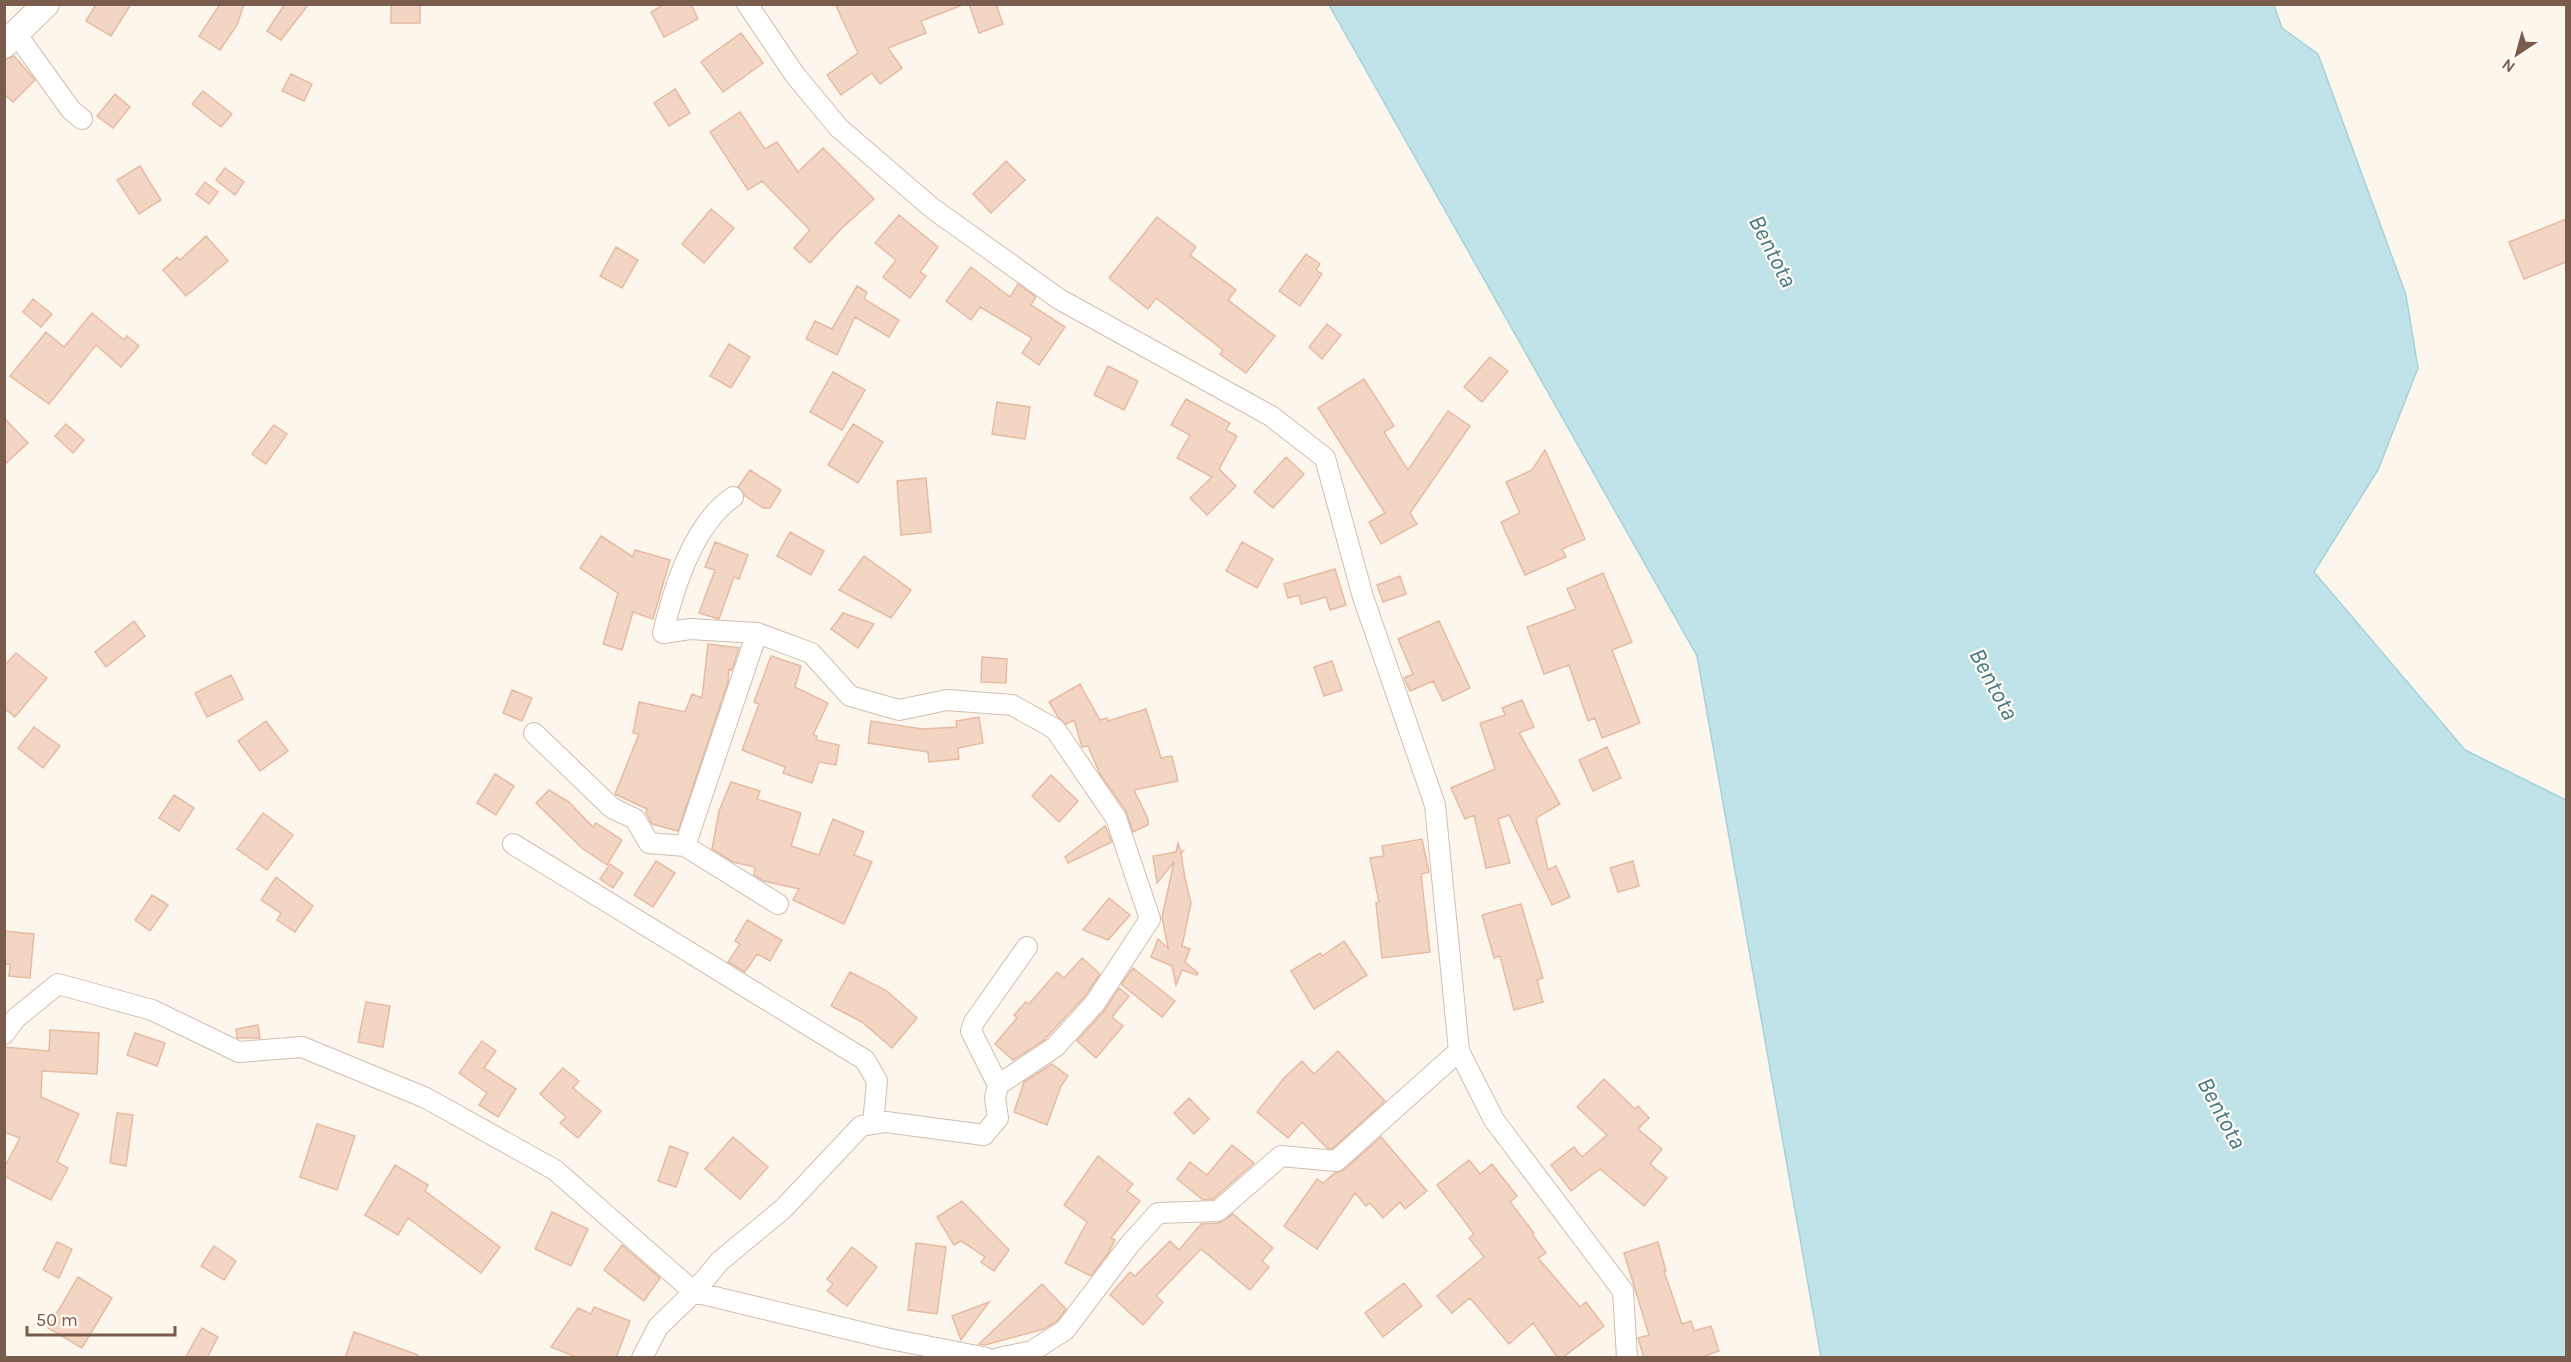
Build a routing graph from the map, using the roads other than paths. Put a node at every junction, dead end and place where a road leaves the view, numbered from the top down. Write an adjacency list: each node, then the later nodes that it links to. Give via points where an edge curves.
1 (46, 4): 3 (street)
2 (747, 4): 13 (street, via 795,75 839,128 932,208 1059,299 1271,416 1325,458 1363,597 1435,805)
3 (11, 40): 4 (street)
4 (82, 119)
5 (733, 497): 6 (street, via 717,508 684,563 663,633 690,629)
6 (757, 633): 9 (street); 14 (street, via 811,654 850,696 899,710 947,700 1012,705 1055,729 1116,818 1150,919 1095,1004 1055,1047)
7 (534, 733): 9 (street, via 612,808 635,819 649,843)
8 (513, 844): 15 (street, via 865,1060 877,1081)
9 (685, 846): 10 (street)
10 (778, 904)
11 (1027, 947): 14 (street, via 971,1031)
12 (4, 1034): 16 (street, via 16,1018 58,984 152,1010 239,1052 302,1047 426,1098 555,1170)
13 (1459, 1051): 19 (street, via 1336,1161 1281,1156 1218,1210 1158,1213 1065,1330 1032,1352); 20 (street, via 1494,1120 1623,1291)
14 (998, 1085): 15 (street, via 998,1118 984,1135 886,1122)
15 (873, 1124): 16 (street, via 861,1126 783,1209 720,1261)
16 (694, 1292): 17 (street, via 658,1327); 18 (street)
17 (642, 1358)
18 (987, 1358)
19 (999, 1358)
20 (1627, 1358)

